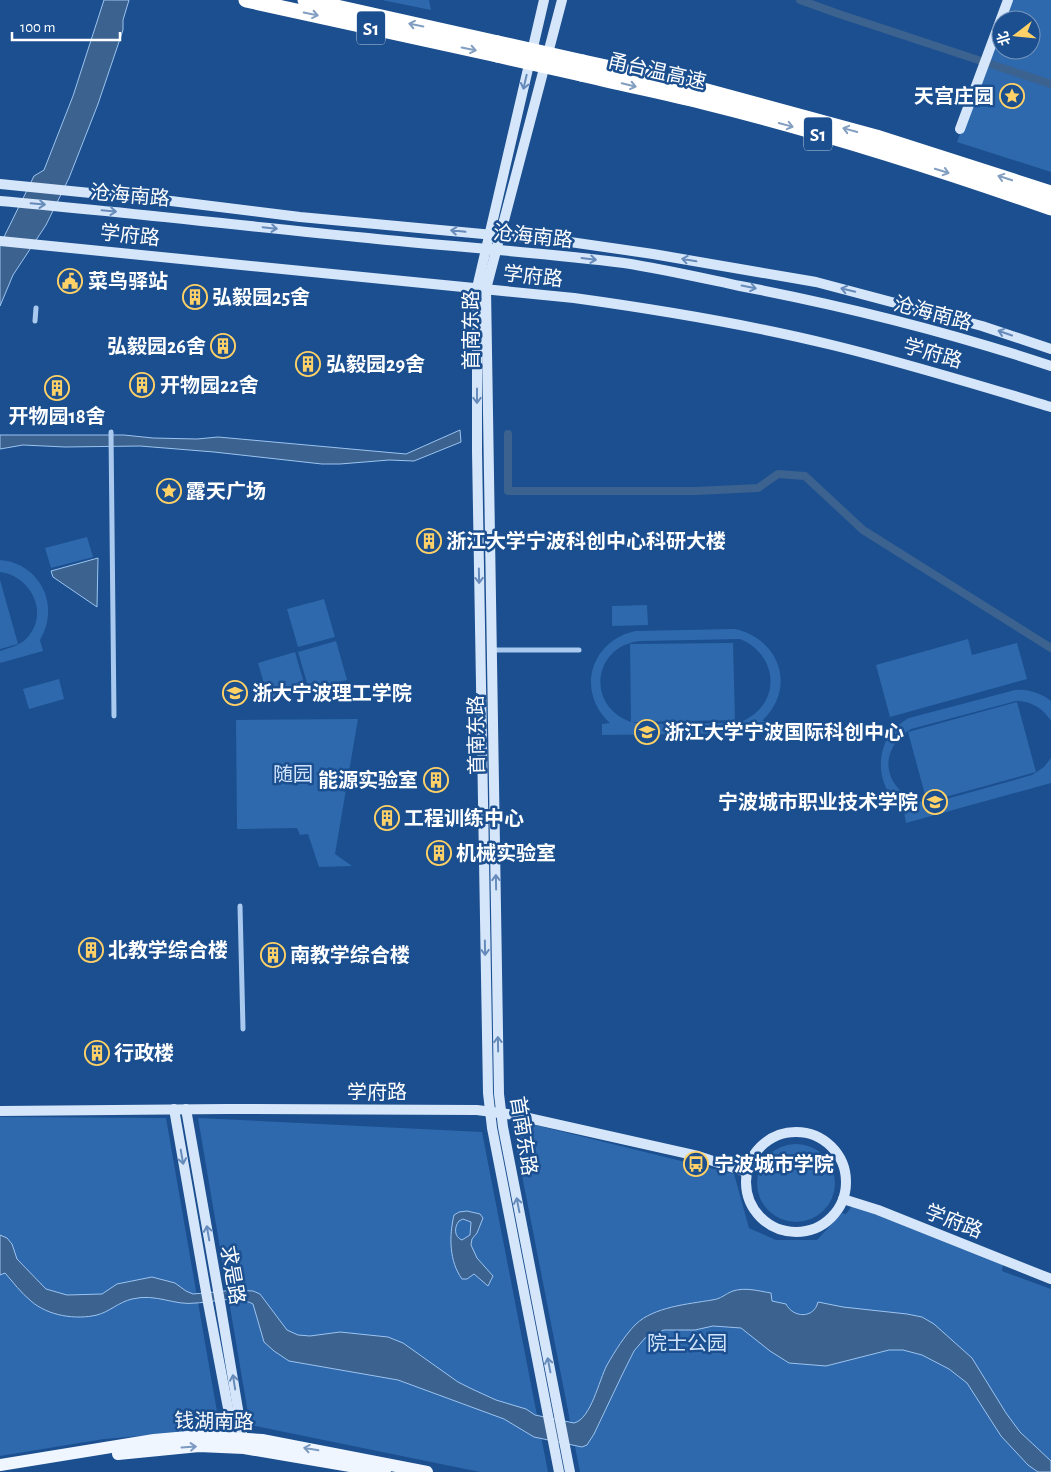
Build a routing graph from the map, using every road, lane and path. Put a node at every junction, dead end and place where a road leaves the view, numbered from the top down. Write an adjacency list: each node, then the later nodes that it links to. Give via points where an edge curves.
1 (246, 0): 6 (highway, 甬台温高速 / S1, one-way to 6)
2 (304, 0): 6 (highway, 甬台温高速 / S1, one-way to 2)
3 (544, 0): 7 (main road, 首南东路)
4 (562, 0): 14 (main road, 首南东路)
5 (1008, 0): 9 (main road)
6 (497, 49): 7 (highway, 甬台温高速 / S1, bridge)
7 (531, 56): 8 (highway, 甬台温高速 / S1, bridge); 14 (main road, 首南东路, one-way to 14)
8 (582, 68): 11 (highway, 甬台温高速 / S1, one-way to 8, via 876,137 666,80); 13 (highway, 甬台温高速 / S1, one-way to 13, via 855,144)
9 (960, 129)
10 (0, 184): 14 (main road, 沧海南路, one-way to 10)
11 (1051, 193)
12 (0, 201): 16 (main road, 沧海南路, one-way to 16)
13 (1051, 208)
14 (495, 235): 16 (main road, 首南东路); 20 (main road, 沧海南路, one-way to 14, via 982,326 816,282 653,254)
15 (1, 241): 17 (main road, 学府路)
16 (491, 249): 17 (main road, 首南东路); 21 (main road, 沧海南路, one-way to 21, via 626,264 824,302)
17 (482, 288): 22 (main road, 学府路, via 574,298 749,326 928,369); 24 (main road, 首南东路); 31 (main road, 首南东路, one-way to 31, via 477,451)
18 (36, 308): 19 (street)
19 (34, 321)
20 (1051, 349)
21 (1051, 366)
22 (1051, 407)
23 (111, 432): 26 (street)
24 (492, 650): 25 (street); 33 (main road, 首南东路, one-way to 24)
25 (579, 650)
26 (114, 716)
27 (240, 906): 28 (street)
28 (243, 1029)
29 (174, 1109): 30 (main road, 学府路); 32 (main road, 学府路); 37 (main road, 求是路, one-way to 37, via 228,1408)
30 (186, 1109): 31 (main road, 学府路); 38 (main road, 求是路, one-way to 30)
31 (490, 1111): 33 (main road, 学府路); 43 (main road, 首南东路)
32 (0, 1112)
33 (502, 1113): 34 (main road, 学府路, via 698,1156); 44 (main road, 首南东路, one-way to 33)
34 (746, 1172): 35 (main road, via 746,1191 753,1208 765,1222 782,1230 801,1232 819,1227 833,1215); 35 (main road, via 752,1156 777,1135 809,1133 824,1140 844,1166 846,1183)
35 (843, 1199): 36 (main road, 学府路, via 888,1213)
36 (1051, 1279)
37 (229, 1442): 38 (main road, 钱湖南路); 39 (main road, 钱湖南路, via 199,1436 154,1440); 40 (main road, 钱湖南路, one-way to 37, via 148,1450)
38 (243, 1443): 41 (main road, 钱湖南路); 42 (main road, 钱湖南路, one-way to 38, via 262,1440)
39 (0, 1465)
40 (2, 1472)
41 (386, 1472)
42 (427, 1472)
43 (559, 1472)
44 (570, 1472)

